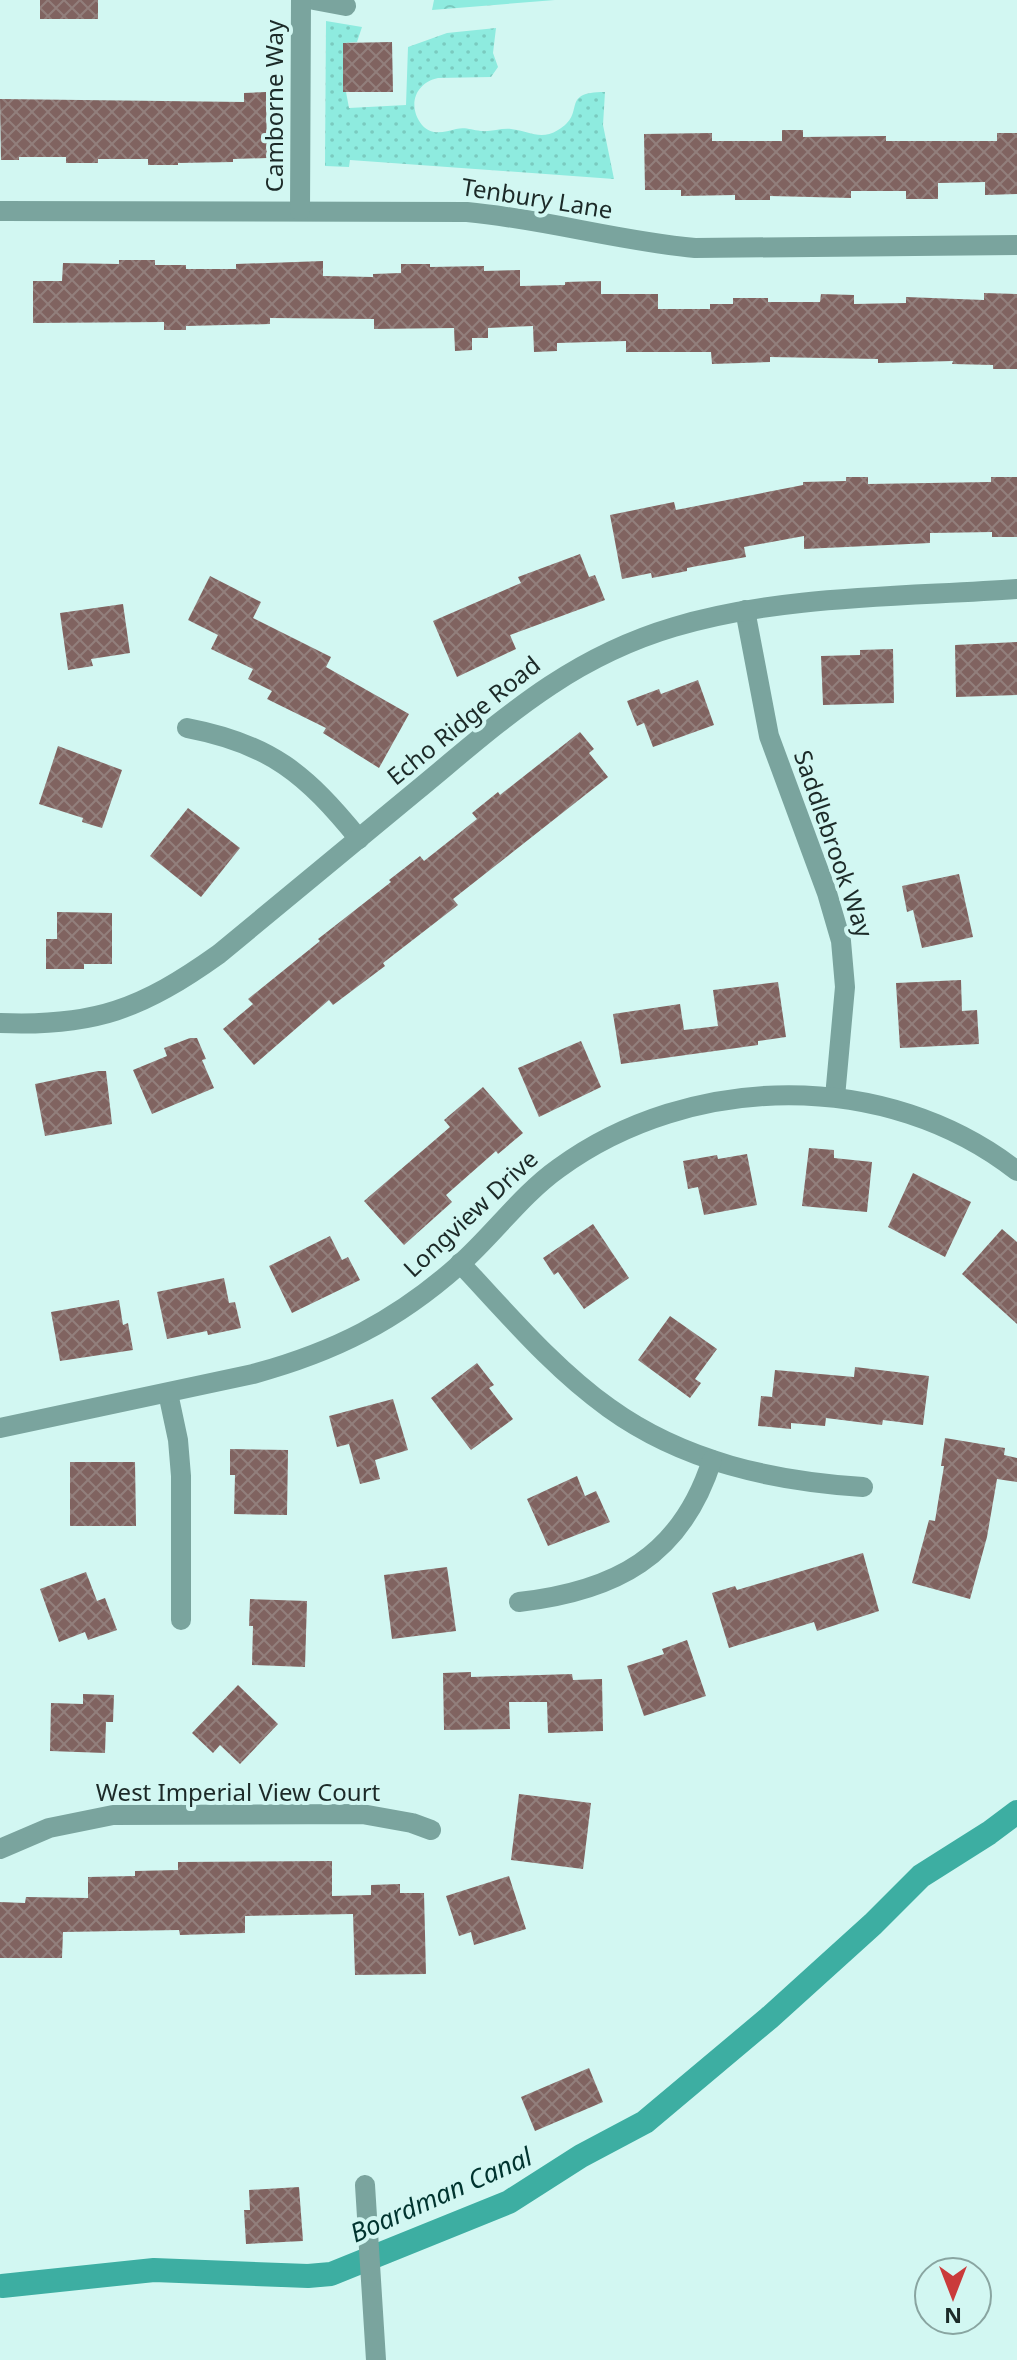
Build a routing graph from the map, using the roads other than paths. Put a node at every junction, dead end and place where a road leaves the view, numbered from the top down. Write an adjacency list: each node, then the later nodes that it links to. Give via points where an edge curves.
1 (301, 0): 5 (street, Camborne Way)
2 (314, 0): 3 (street)
3 (346, 6)
4 (0, 211): 5 (street, Tenbury Lane)
5 (300, 211): 6 (street, Tenbury Lane, via 481,213 695,248)
6 (1017, 245)
7 (1017, 589): 8 (street, Echo Ridge Road)
8 (745, 610): 10 (street, Echo Ridge Road, via 671,627 561,676); 12 (street, Saddlebrook Way, via 769,736 841,941 845,987)
9 (187, 728): 10 (street, via 240,741 282,762 317,791)
10 (359, 839): 11 (street, Echo Ridge Road, via 219,954 147,999 108,1015 68,1022)
11 (0, 1023)
12 (835, 1097): 13 (street, Longview Drive, via 873,1103 944,1128); 14 (street, Longview Drive, via 794,1094 707,1104 623,1129 532,1189)
13 (1017, 1171)
14 (460, 1263): 15 (street, Longview Drive, via 403,1310 343,1344 290,1364); 17 (street, via 545,1353 610,1409)
15 (168, 1393): 16 (street, Longview Drive); 20 (street, via 181,1476)
16 (0, 1428)
17 (712, 1460): 18 (street, via 784,1479); 19 (street, via 682,1523 632,1568 579,1593)
18 (863, 1487)
19 (519, 1602)
20 (181, 1620)
21 (431, 1830): 22 (street, West Imperial View Court, via 362,1814 113,1815 49,1828)
22 (0, 1849)
23 (365, 2185): 24 (street)
24 (376, 2360)

